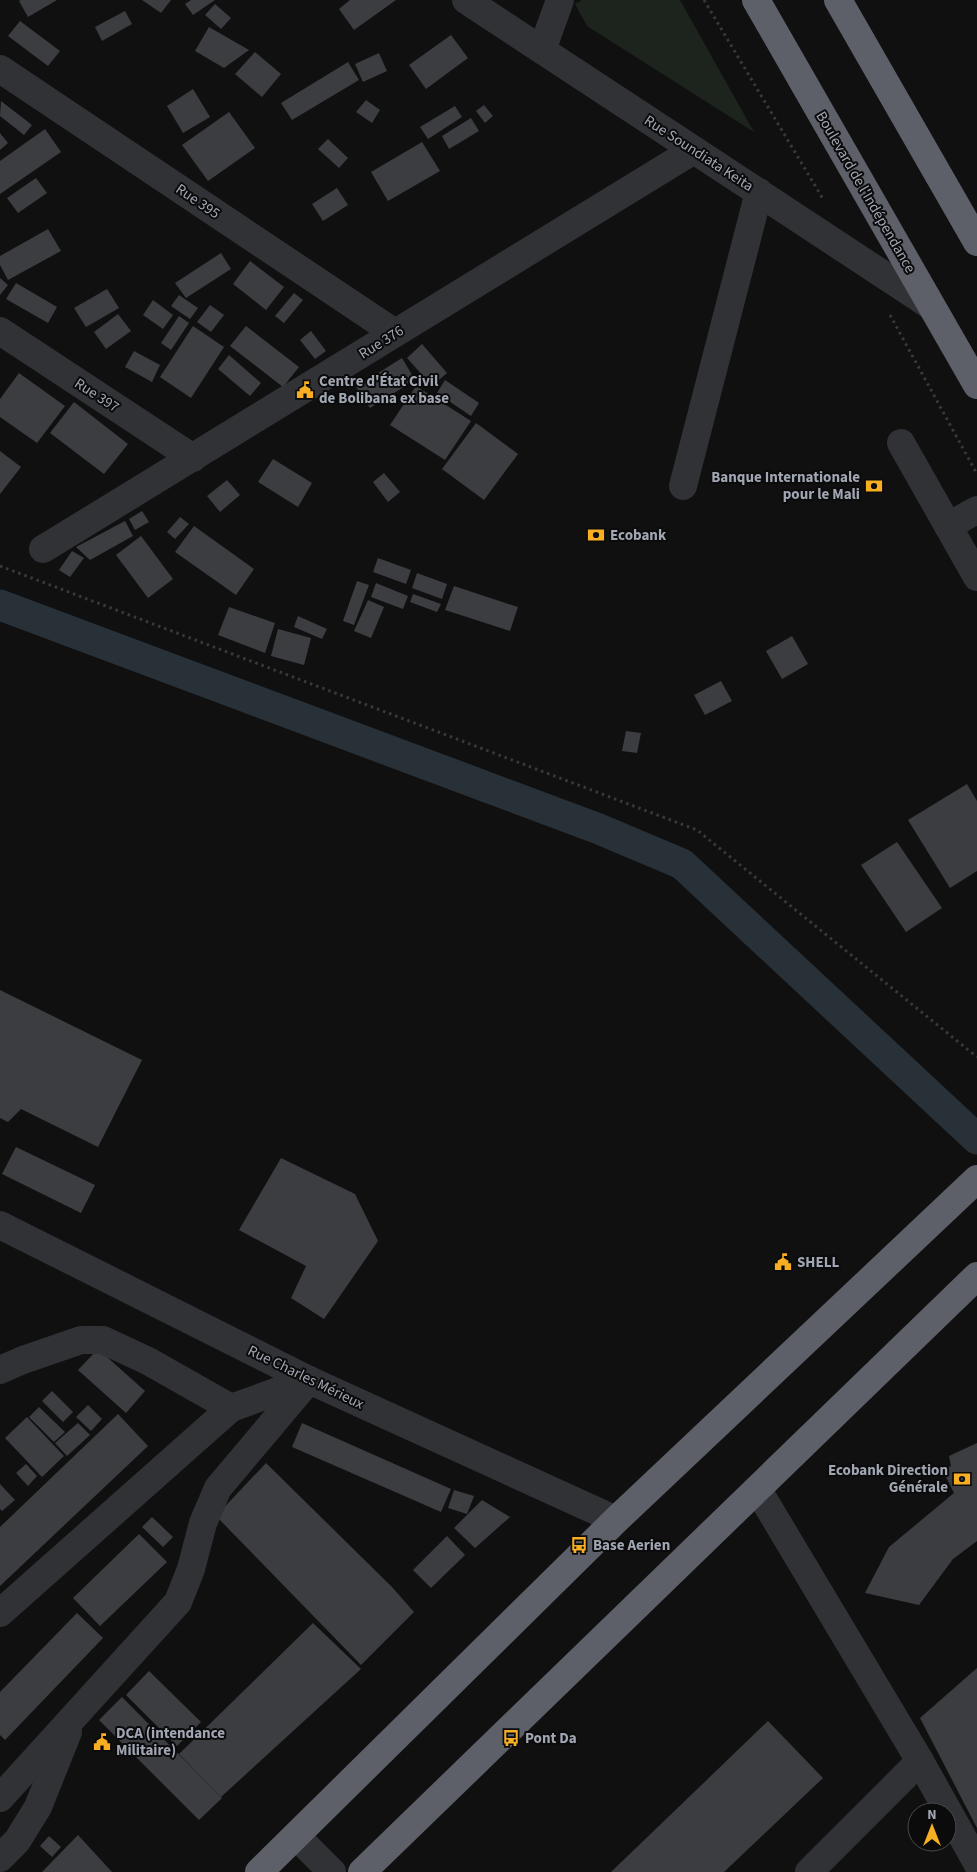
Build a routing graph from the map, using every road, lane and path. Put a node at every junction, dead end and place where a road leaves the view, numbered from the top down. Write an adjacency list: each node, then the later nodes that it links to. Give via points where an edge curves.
1 (466, 0): 5 (street, Rue Soundiata Keita)
2 (560, 0): 5 (street)
3 (756, 0): 10 (highway, Boulevard de l'Indépendance)
4 (838, 0): 9 (highway)
5 (542, 50): 7 (street, Rue Soundiata Keita)
6 (0, 69): 12 (street, Rue 395)
7 (694, 150): 8 (street, Rue Soundiata Keita); 12 (street, Rue 376)
8 (759, 192): 10 (street, Rue Soundiata Keita); 16 (street)
9 (977, 242)
10 (931, 306): 13 (highway, Boulevard de l'Indépendance)
11 (0, 331): 15 (street, Rue 397)
12 (395, 333): 15 (street, Rue 376)
13 (977, 385)
14 (901, 443): 18 (street)
15 (193, 458): 19 (street, Rue 376)
16 (682, 486)
17 (977, 510): 18 (street)
18 (948, 526): 21 (street)
19 (43, 549)
20 (0, 566): 22 (path, via 697,830)
21 (977, 577)
22 (977, 1057)
23 (968, 1188): 30 (highway)
24 (0, 1225): 27 (street, Rue Charles Mérieux)
25 (977, 1276): 29 (highway)
26 (0, 1370): 28 (street, via 81,1340 104,1340)
27 (310, 1380): 28 (street); 30 (street, Rue Charles Mérieux); 32 (street, via 218,1488 203,1523 178,1602)
28 (231, 1408): 31 (street)
29 (758, 1490): 33 (street); 40 (highway)
30 (616, 1520): 35 (highway)
31 (0, 1613)
32 (74, 1716): 34 (street); 36 (street, via 38,1807 17,1841)
33 (920, 1760): 37 (street); 41 (street)
34 (0, 1798)
35 (296, 1836): 38 (highway); 39 (street)
36 (0, 1858)
37 (977, 1863)
38 (259, 1872)
39 (332, 1872)
40 (362, 1872)
41 (809, 1872)

